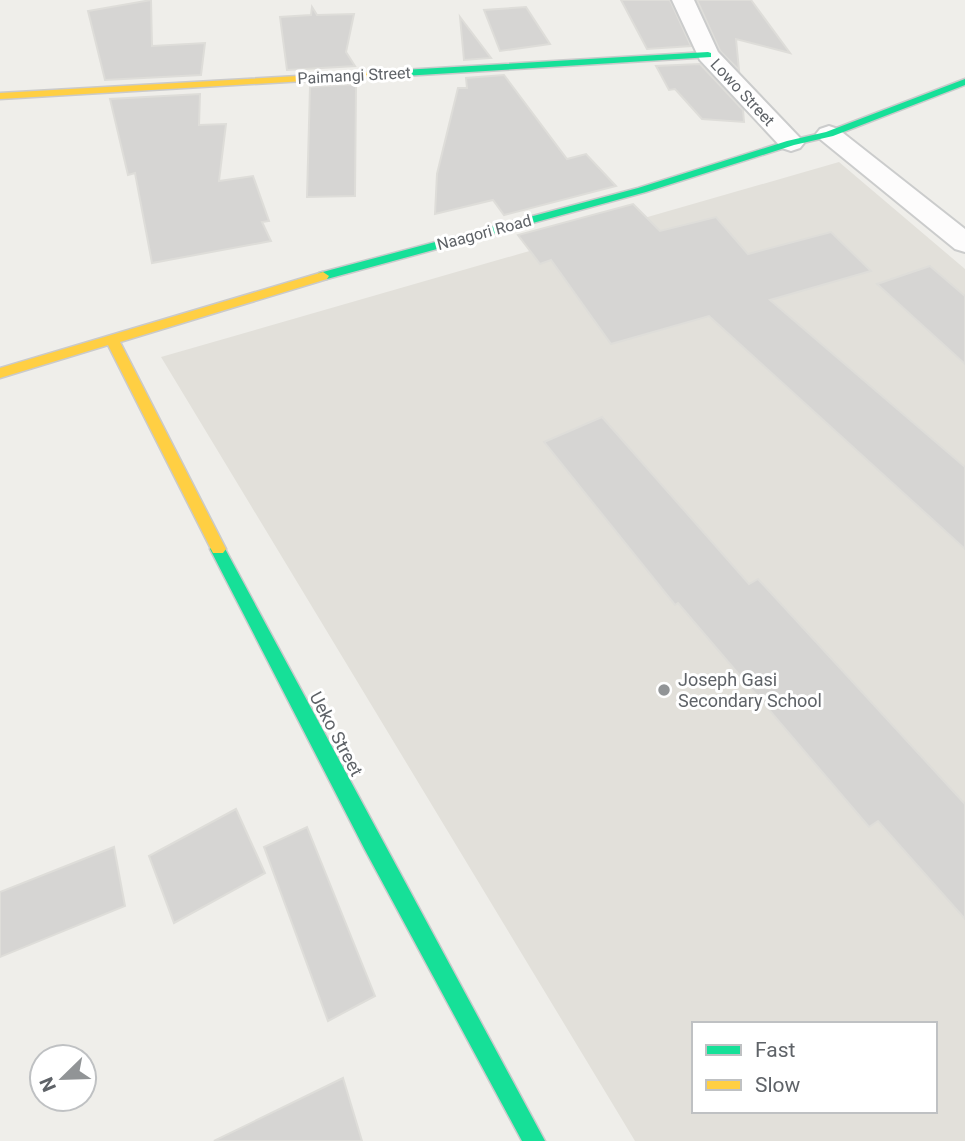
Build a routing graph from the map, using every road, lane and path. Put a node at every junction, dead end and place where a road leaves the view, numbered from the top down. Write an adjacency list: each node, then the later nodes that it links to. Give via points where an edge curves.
1 (683, 0): 2 (street, Lowo Street)
2 (708, 55): 4 (street, Paimangi Street); 6 (street, Lowo Street)
3 (965, 82): 5 (street, Naagori Road)
4 (0, 96)
5 (829, 134): 6 (street, Naagori Road); 7 (street)
6 (791, 143): 8 (street, Naagori Road)
7 (965, 243)
8 (113, 341): 9 (street, Naagori Road); 10 (street, Ueko Street, via 412,921)
9 (0, 373)
10 (534, 1141)

